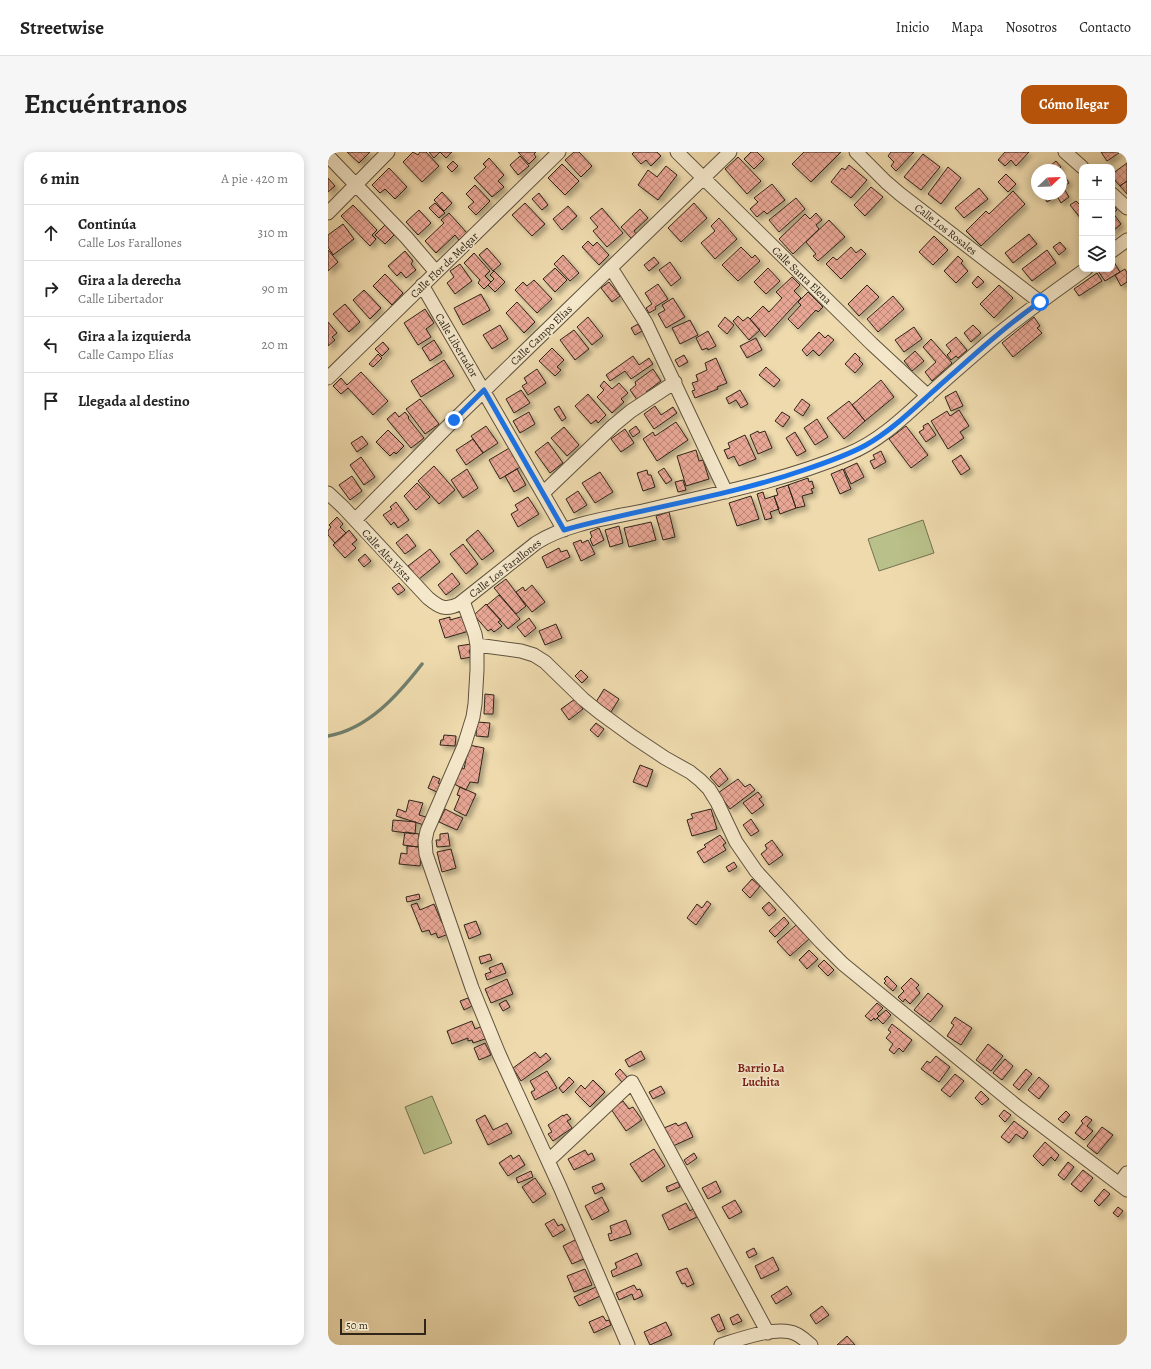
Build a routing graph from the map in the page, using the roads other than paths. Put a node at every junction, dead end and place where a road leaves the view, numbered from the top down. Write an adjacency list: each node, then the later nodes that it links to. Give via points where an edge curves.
1 (388, 152): 10 (street)
2 (559, 152): 17 (street, Calle Flor de Melgar)
3 (677, 152): 9 (street, Calle Santa Elena)
4 (730, 152): 9 (street, Calle Campo Elías)
5 (856, 152): 20 (street, Calle Los Rosales, via 900,194)
6 (1065, 152): 8 (street)
7 (328, 156): 10 (street)
8 (1079, 164)
9 (703, 178): 16 (street, Calle Campo Elías); 24 (street, Calle Santa Elena)
10 (356, 185): 13 (street); 17 (street)
11 (1115, 197): 12 (street)
12 (1127, 208)
13 (328, 213)
14 (1127, 240): 15 (street)
15 (1115, 249)
16 (611, 268): 22 (street, via 646,323); 23 (street, Calle Campo Elías)
17 (436, 272): 19 (street, Calle Flor de Melgar)
18 (1082, 272): 20 (street, Calle Los Farallones)
19 (422, 285): 21 (street, Calle Flor de Melgar); 23 (street, Calle Libertador)
20 (1040, 302): 24 (street, Calle Los Farallones, via 990,340)
21 (328, 378)
22 (675, 382): 25 (street); 27 (street, via 614,425)
23 (484, 390): 27 (street, Calle Libertador); 28 (street, Calle Campo Elías)
24 (928, 396): 25 (street, Calle Los Farallones, via 891,428 848,454 782,478)
25 (726, 492): 29 (street, Calle Los Farallones)
26 (328, 493): 28 (street, Calle Alta Vista)
27 (543, 493): 29 (street, Calle Libertador)
28 (355, 520): 31 (street, Calle Alta Vista, via 428,598 444,608)
29 (564, 530): 30 (street, Calle Los Farallones, via 536,543)
30 (463, 600): 31 (street, Calle Los Farallones); 32 (street, via 475,634)
31 (451, 608)
32 (476, 645): 33 (street, via 478,670 473,717 464,746 427,831 426,854 472,988); 35 (street, via 534,655 599,712 700,780 709,789 736,842 756,871 843,964 1019,1108)
33 (548, 1161): 36 (street, via 632,1082); 37 (street)
34 (1127, 1173): 35 (street)
35 (1123, 1187)
36 (768, 1332): 38 (street); 39 (street, via 789,1331)
37 (628, 1345)
38 (721, 1345)
39 (811, 1345)

